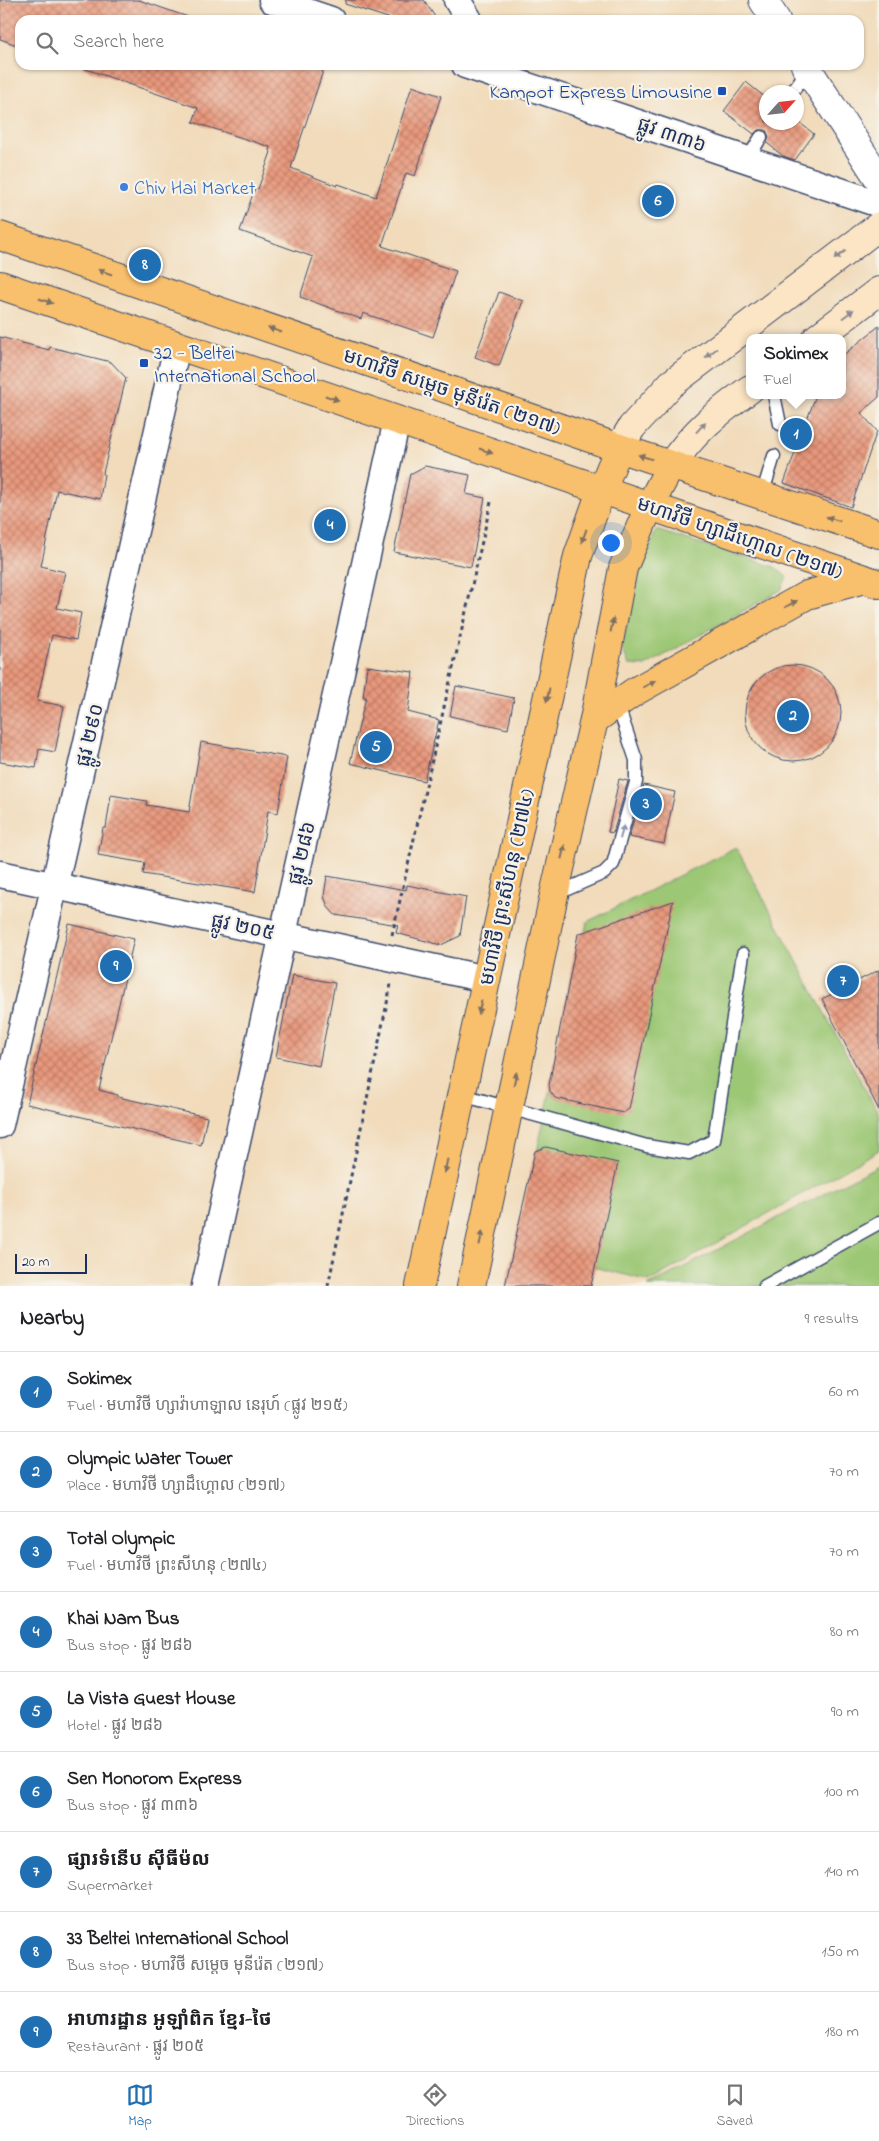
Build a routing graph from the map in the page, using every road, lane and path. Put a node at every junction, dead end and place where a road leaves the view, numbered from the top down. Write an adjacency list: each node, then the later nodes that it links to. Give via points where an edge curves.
1 (272, 0): 4 (street)
2 (456, 0): 5 (street)
3 (763, 0): 6 (street)
4 (316, 15)
5 (466, 15)
6 (773, 15)
7 (480, 70): 12 (street, ផ្លូវ ៣៣៦)
8 (806, 70): 10 (lane)
9 (808, 70): 13 (street)
10 (796, 85)
11 (762, 137): 12 (lane)
12 (747, 160): 14 (street, ផ្លូវ ៣៣៦)
13 (879, 179)
14 (879, 204)
15 (879, 226): 25 (main road, one-way to 25, via 671,384 632,427)
16 (0, 236): 25 (main road, មហាវិថី សម្តេច មុនីរ៉េត (២១៧), one-way to 16)
17 (0, 285): 20 (main road, one-way to 20)
18 (879, 291): 19 (main road, one-way to 18)
19 (822, 334)
20 (177, 346): 23 (main road, one-way to 23); 38 (street, ផ្លូវ ២៩០)
21 (746, 392): 27 (main road, one-way to 21, via 707,421)
22 (775, 399): 24 (lane)
23 (398, 420): 28 (main road, one-way to 28); 40 (street, ផ្លូវ ២៨៦)
24 (780, 424)
25 (619, 448): 27 (main road, one-way to 25); 28 (main road, មហាវិថី ព្រះសីហនុ (២៧៤))
26 (774, 456): 29 (lane)
27 (671, 465): 29 (main road); 31 (main road)
28 (601, 490): 31 (main road, មហាវិថី ហ្សាដឹហ្គោល (២១៧)); 43 (main road, មហាវិថី ព្រះសីហនុ (២៧៤), one-way to 43, via 578,556)
29 (762, 495): 32 (main road, one-way to 29)
30 (491, 502): 42 (path)
31 (649, 507): 33 (main road, មហាវិថី ហ្សាដឹហ្គោល (២១៧)); 34 (main road, one-way to 31, via 623,568)
32 (879, 534)
33 (872, 581): 35 (main road, one-way to 33, via 807,595)
34 (604, 667): 35 (lane); 36 (main road)
35 (617, 704): 36 (main road); 39 (lane, one-way to 35, via 604,873 613,864 636,782 636,760)
36 (594, 720): 39 (main road, one-way to 36)
37 (0, 874): 38 (street, ផ្លូវ ២០៥)
38 (54, 886): 40 (street, ផ្លូវ ២០៥); 46 (street, ផ្លូវ ២៩០)
39 (554, 895): 45 (main road, one-way to 39)
40 (283, 935): 42 (street, ផ្លូវ ២០៥); 48 (street, ផ្លូវ ២៨៦)
41 (743, 954): 45 (lane, via 714,1140 689,1153 647,1146)
42 (392, 958): 43 (street, ផ្លូវ ២០៥); 49 (path)
43 (486, 979): 44 (main road, មហាវិថី ព្រះសីហនុ (២៧៤), one-way to 44)
44 (462, 1095): 45 (lane); 50 (main road, មហាវិថី ព្រះសីហនុ (២៧៤), one-way to 50)
45 (509, 1106): 51 (main road, one-way to 45)
46 (0, 1125)
47 (879, 1223): 52 (lane)
48 (205, 1286)
49 (328, 1286)
50 (420, 1286)
51 (471, 1286)
52 (765, 1286)

